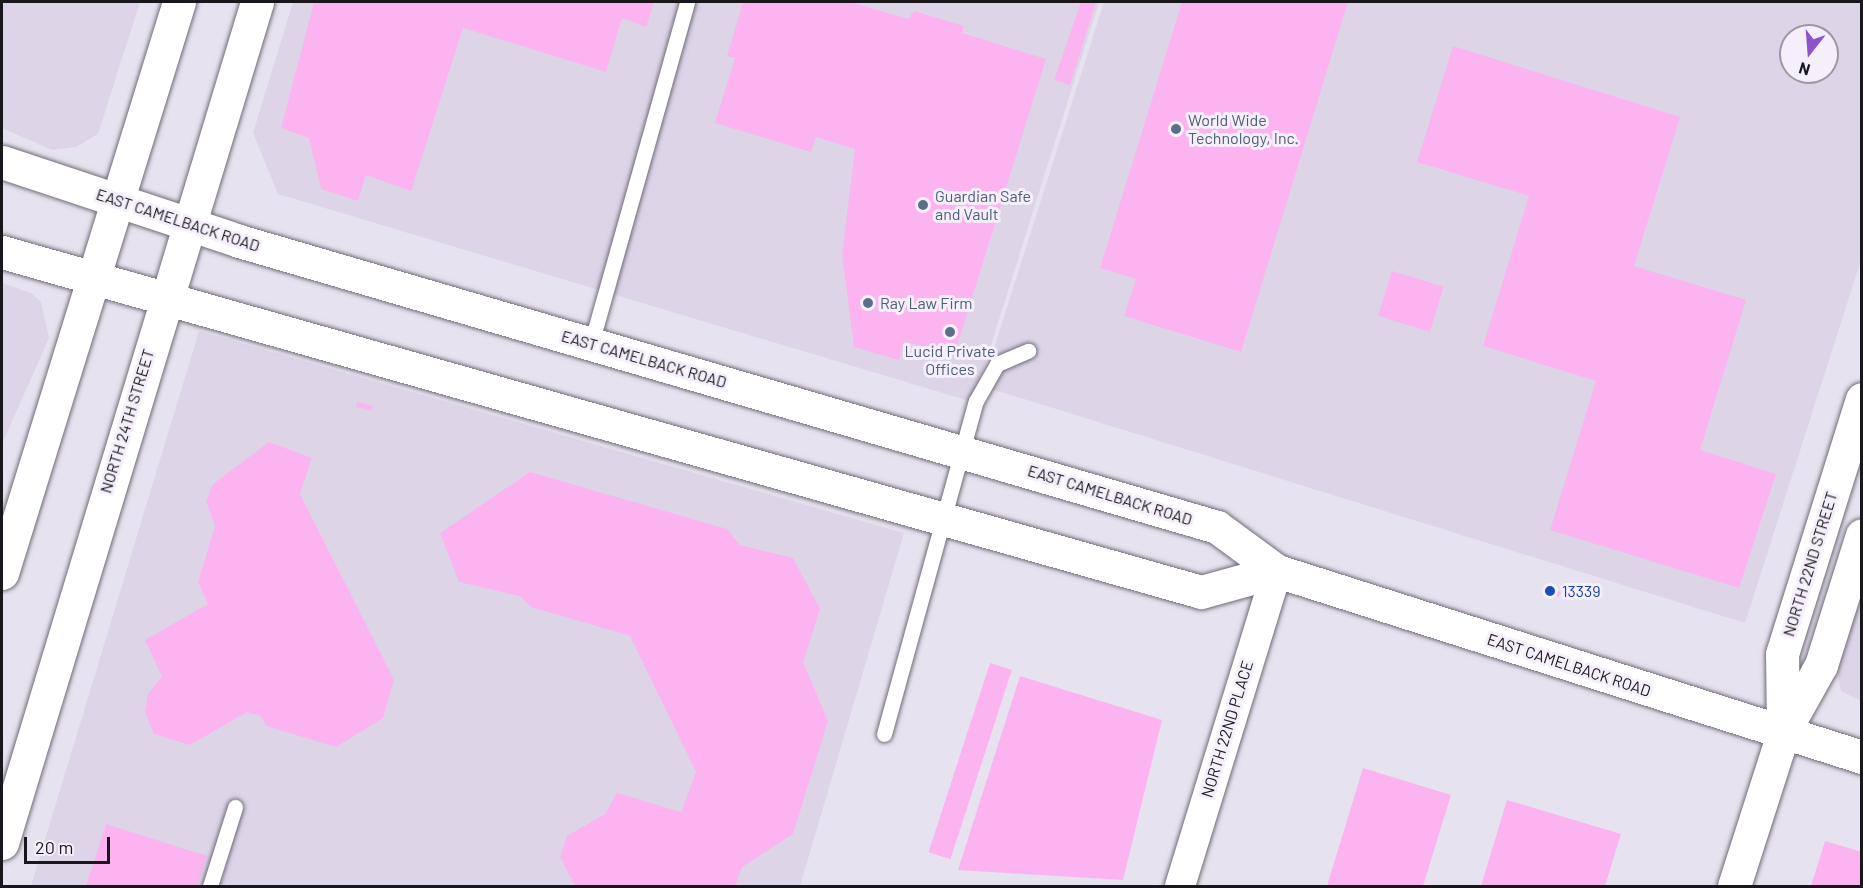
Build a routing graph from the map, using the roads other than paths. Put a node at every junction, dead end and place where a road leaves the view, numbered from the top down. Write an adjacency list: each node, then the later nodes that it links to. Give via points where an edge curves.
1 (179, 2): 5 (main road)
2 (257, 2): 6 (main road, NORTH 24TH STREET)
3 (687, 2): 10 (lane)
4 (2, 162): 5 (main road, EAST CAMELBACK ROAD)
5 (116, 200): 6 (main road, EAST CAMELBACK ROAD); 8 (main road)
6 (186, 225): 9 (main road, NORTH 24TH STREET); 10 (main road, EAST CAMELBACK ROAD)
7 (2, 252): 8 (main road)
8 (93, 276): 9 (main road); 17 (main road)
9 (165, 296): 14 (main road); 22 (main road, NORTH 24TH STREET)
10 (591, 344): 13 (main road, EAST CAMELBACK ROAD)
11 (1029, 351): 13 (lane, via 997,364 976,400)
12 (1859, 419): 18 (main road, NORTH 22ND STREET, via 1782,654)
13 (963, 452): 14 (lane); 16 (main road, EAST CAMELBACK ROAD, via 1217,527)
14 (947, 519): 16 (main road, via 1201,592); 19 (lane)
15 (1862, 535): 18 (main road, NORTH 22ND STREET, via 1821,665)
16 (1277, 572): 18 (main road, EAST CAMELBACK ROAD); 24 (street, NORTH 22ND PLACE)
17 (2, 573)
18 (1783, 733): 20 (main road, EAST CAMELBACK ROAD); 25 (main road, NORTH 22ND STREET)
19 (884, 734)
20 (1862, 757)
21 (235, 807): 23 (lane)
22 (2, 843)
23 (210, 886)
24 (1180, 886)
25 (1734, 886)

